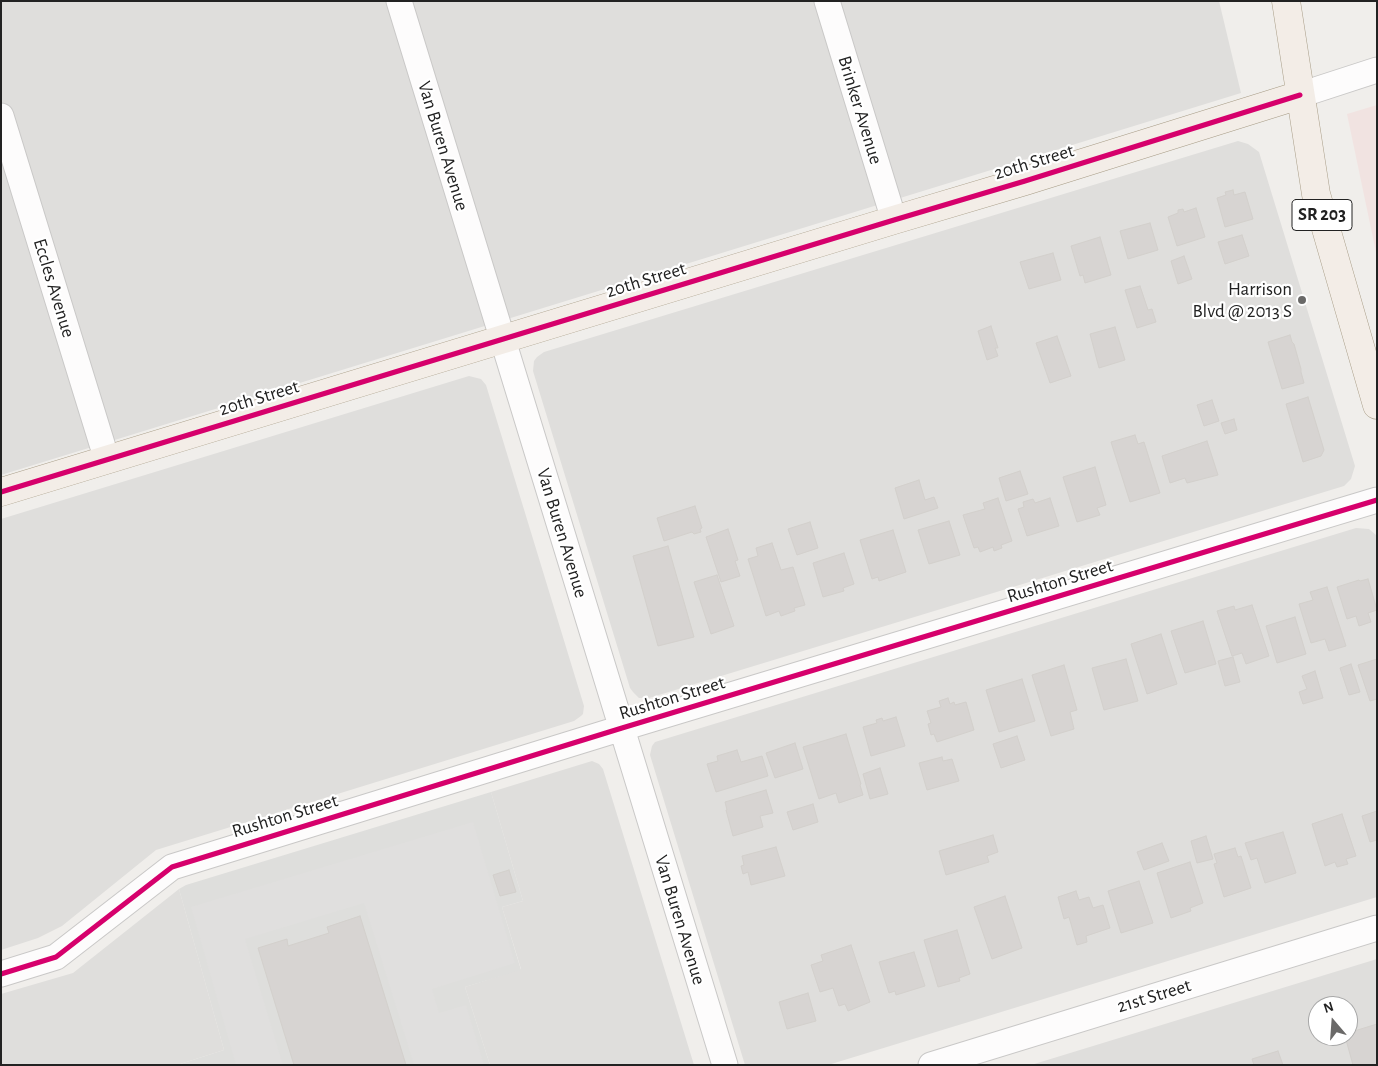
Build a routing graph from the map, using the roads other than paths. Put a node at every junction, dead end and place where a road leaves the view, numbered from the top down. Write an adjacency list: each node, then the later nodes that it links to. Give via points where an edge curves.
1 (399, 1): 8 (street, Van Buren Avenue)
2 (827, 1): 7 (street, Brinker Avenue)
3 (1286, 1): 5 (main road, SR 203)
4 (1377, 70): 5 (street, 20th Street)
5 (1300, 95): 7 (main road, 20th Street); 9 (main road, SR 203, via 1316,194)
6 (1, 116): 10 (street, Eccles Avenue)
7 (894, 220): 8 (main road, 20th Street)
8 (503, 339): 10 (main road, 20th Street); 13 (street, Van Buren Avenue)
9 (1377, 405)
10 (107, 460): 11 (main road, 20th Street)
11 (1, 492)
12 (1377, 500): 13 (street, Rushton Street)
13 (622, 728): 15 (street, Rushton Street, via 172,867 56,957); 16 (street, Van Buren Avenue)
14 (1377, 928): 17 (street, 21st Street)
15 (1, 974)
16 (725, 1065)
17 (931, 1065)

